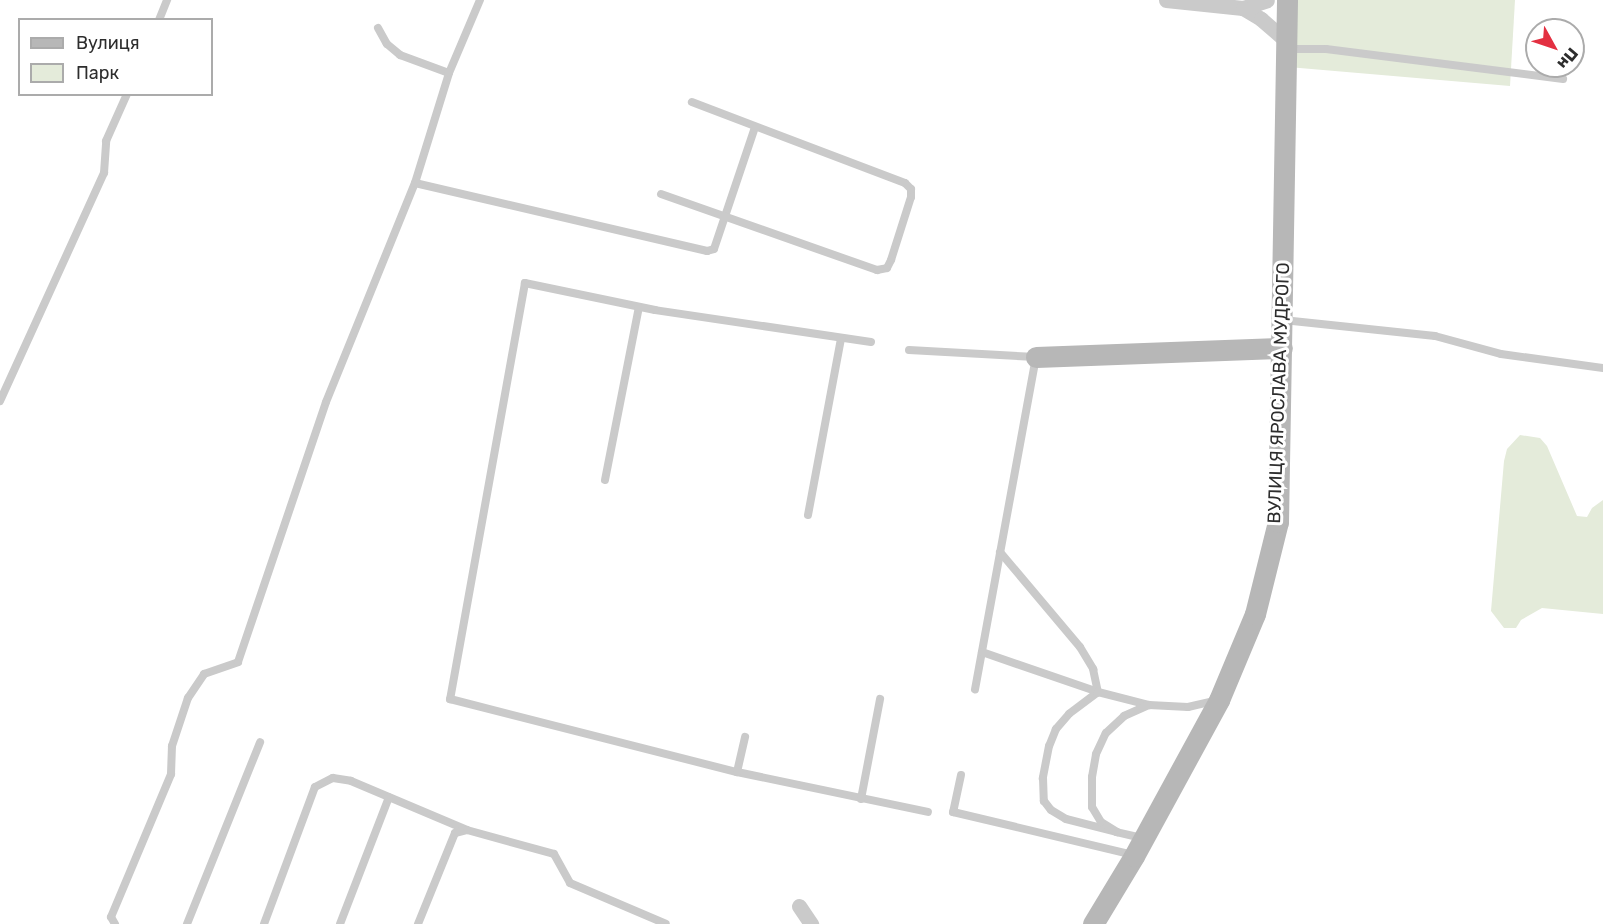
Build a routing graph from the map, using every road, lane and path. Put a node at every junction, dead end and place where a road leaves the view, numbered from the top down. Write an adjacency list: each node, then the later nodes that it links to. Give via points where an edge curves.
1 (167, 0): 7 (lane)
2 (480, 0): 10 (lane)
3 (1166, 0): 6 (street)
4 (1267, 0): 6 (street)
5 (1287, 0): 9 (main road, ВУЛИЦЯ ЯРОСЛАВА МУДРОГО)
6 (1242, 8): 9 (street, via 1261,19)
7 (160, 18)
8 (378, 28): 10 (lane, via 387,45 400,55)
9 (1285, 44): 11 (lane); 19 (main road, ВУЛИЦЯ ЯРОСЛАВА МУДРОГО)
10 (450, 73): 15 (lane)
11 (1563, 79)
12 (126, 96): 26 (lane, via 106,141 104,173)
13 (692, 102): 14 (lane)
14 (755, 126): 17 (lane); 17 (lane, via 905,183 911,189 911,197 891,260 887,268 877,270)
15 (415, 183): 17 (lane, via 707,251 714,249); 47 (lane, via 326,402 238,662 204,674 188,698 172,746 171,774 111,916)
16 (661, 194): 17 (lane)
17 (725, 214)
18 (639, 307): 20 (lane); 27 (lane); 38 (lane, via 525,283 450,699)
19 (1283, 320): 22 (main road, ВУЛИЦЯ ЯРОСЛАВА МУДРОГО); 25 (lane, via 1435,336 1501,354)
20 (840, 338): 21 (lane); 28 (lane)
21 (871, 342)
22 (1282, 348): 24 (main road); 34 (main road, ВУЛИЦЯ ЯРОСЛАВА МУДРОГО, via 1278,522 1255,614)
23 (909, 350): 24 (lane)
24 (1036, 357): 29 (lane)
25 (1603, 368)
26 (0, 401)
27 (605, 480)
28 (808, 515)
29 (1000, 552): 30 (lane); 32 (lane, via 1080,647 1093,669)
30 (982, 652): 31 (lane); 32 (lane)
31 (975, 689)
32 (1098, 692): 35 (lane); 44 (lane, via 1056,729 1048,746 1044,801 1066,819)
33 (880, 699): 41 (lane)
34 (1219, 700): 35 (lane, via 1188,706); 45 (main road, ВУЛИЦЯ ЯРОСЛАВА МУДРОГО)
35 (1149, 705): 44 (lane, via 1124,716 1106,733 1096,754 1092,807 1101,822)
36 (745, 737): 38 (lane)
37 (260, 742): 48 (lane)
38 (737, 772): 41 (lane)
39 (961, 775): 45 (lane, via 953,812)
40 (389, 797): 43 (lane); 49 (lane, via 333,778 315,787); 50 (lane)
41 (861, 799): 42 (lane)
42 (928, 812)
43 (467, 830): 51 (lane, via 455,833); 52 (lane, via 554,854 570,883)
44 (1116, 832): 45 (lane)
45 (1139, 847): 54 (main road, ВУЛИЦЯ ЯРОСЛАВА МУДРОГО)
46 (799, 906): 53 (street)
47 (115, 924)
48 (188, 924)
49 (264, 924)
50 (340, 924)
51 (418, 924)
52 (666, 924)
53 (811, 924)
54 (1093, 924)

